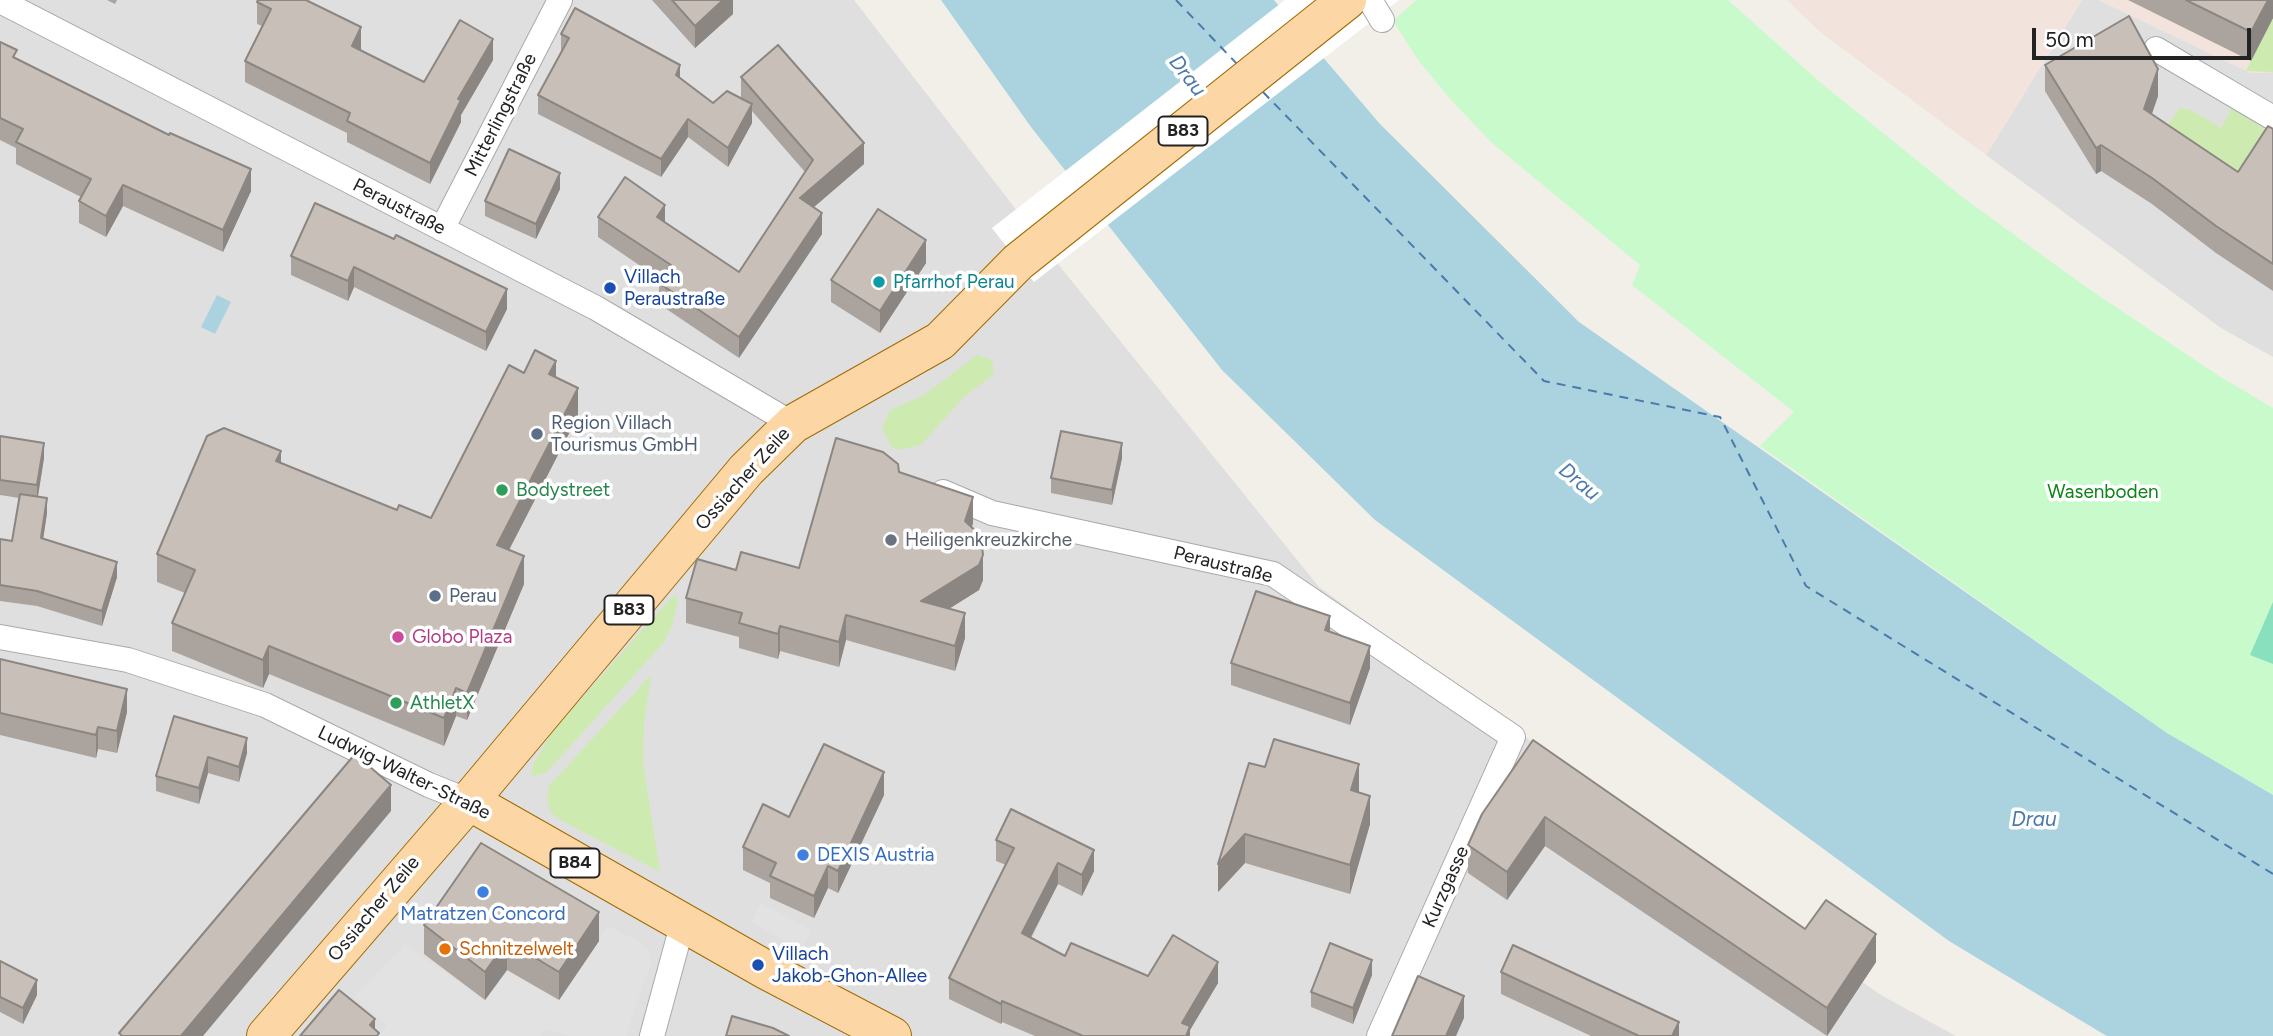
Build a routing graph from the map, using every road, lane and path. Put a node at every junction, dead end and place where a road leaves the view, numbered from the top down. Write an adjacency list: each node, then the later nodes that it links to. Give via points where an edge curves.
1 (560, 0): 6 (street, Mitterlingstraße)
2 (1347, 0): 7 (main road, Ossiacher Zeile / B83, via 1018,262 940,341)
3 (0, 1): 6 (street, Peraustraße)
4 (2156, 49): 5 (street)
5 (2273, 118)
6 (442, 229): 7 (street, Peraustraße, via 596,308)
7 (793, 424): 11 (main road, Ossiacher Zeile / B83, via 746,470)
8 (921, 483): 10 (street, Peraustraße, via 992,513 1273,574)
9 (0, 637): 11 (street, Ludwig-Walter-Straße, via 128,660 265,705)
10 (1513, 737): 16 (street, Kurzgasse)
11 (469, 802): 12 (main road, Ludwig-Walter-Straße / B84); 13 (main road, Ossiacher Zeile / B83)
12 (683, 922): 14 (street); 15 (main road, Ludwig-Walter-Straße / B84)
13 (266, 1036)
14 (652, 1036)
15 (892, 1036)
16 (1379, 1036)

